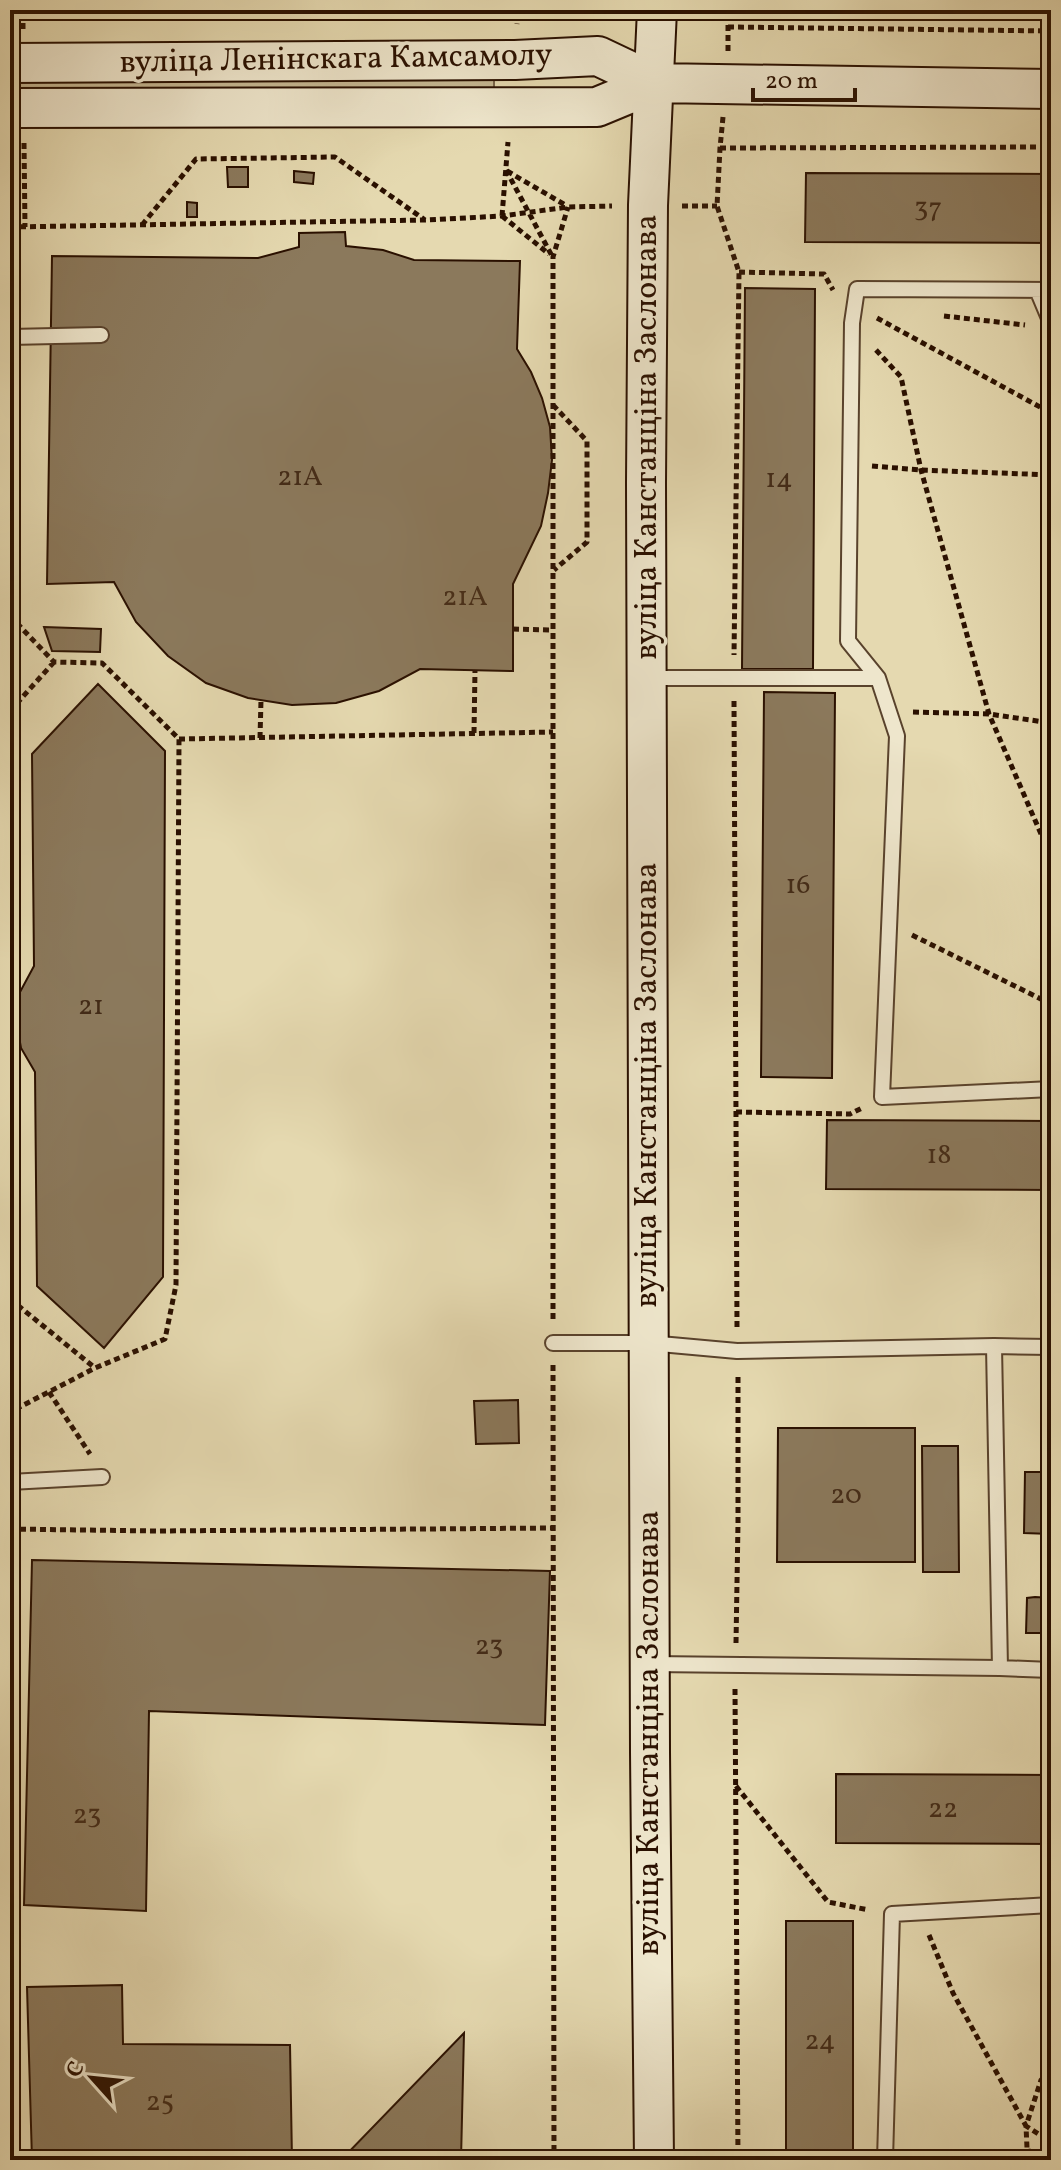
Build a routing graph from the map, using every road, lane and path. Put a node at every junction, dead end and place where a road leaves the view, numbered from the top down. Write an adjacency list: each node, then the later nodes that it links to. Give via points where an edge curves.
1 (509, 10): 4 (path)
2 (657, 10): 7 (main road, вуліца Канстанціна Заслонава)
3 (728, 10): 5 (path, via 728,27)
4 (521, 11)
5 (1051, 31)
6 (10, 63): 7 (main road, вуліца Ленінскага Камсамолу, via 598,56)
7 (655, 83): 8 (main road, вуліца Ленінскага Камсамолу); 10 (main road, вуліца Ленінскага Камсамолу, via 597,107); 42 (main road, вуліца Канстанціна Заслонава, via 648,205)
8 (1051, 89)
9 (10, 108): 10 (main road, вуліца Ленінскага Камсамолу)
10 (510, 108): 12 (path)
11 (1051, 147): 22 (path, via 720,148 717,206)
12 (506, 170): 13 (path); 14 (path); 15 (path)
13 (568, 207): 14 (path); 21 (path)
14 (529, 213): 15 (path); 21 (path)
15 (502, 216): 17 (path); 21 (path)
16 (25, 217): 20 (path)
17 (426, 220): 18 (path); 18 (path, via 335,157 196,159)
18 (141, 226): 20 (path)
19 (10, 227): 20 (path)
20 (25, 227)
21 (553, 257): 31 (path)
22 (739, 272): 27 (path, via 824,274); 44 (path)
23 (1045, 291): 27 (lane, via 857,289); 28 (lane)
24 (889, 315): 26 (path)
25 (932, 315): 28 (path)
26 (877, 318): 27 (path); 32 (path)
27 (852, 323): 33 (lane); 34 (path, via 901,377)
28 (1044, 325)
29 (101, 335): 30 (lane)
30 (10, 337)
31 (553, 405): 36 (path); 36 (path, via 587,441 587,542)
32 (1051, 413)
33 (850, 463): 34 (path); 43 (lane, via 848,641)
34 (921, 470): 35 (path); 48 (path)
35 (1051, 475)
36 (553, 571): 39 (path)
37 (10, 616): 40 (path)
38 (513, 629): 39 (path)
39 (553, 630): 50 (path)
40 (54, 662): 46 (path); 53 (path, via 102,663)
41 (475, 670): 51 (path)
42 (647, 678): 44 (lane); 62 (main road, вуліца Канстанціна Заслонава)
43 (878, 678): 44 (lane); 47 (lane)
44 (734, 679): 59 (path)
45 (261, 700): 52 (path)
46 (10, 711)
47 (889, 711): 48 (path); 55 (lane, via 897,736)
48 (989, 714): 49 (path); 54 (path)
49 (1051, 723)
50 (553, 732): 51 (path); 61 (path)
51 (474, 733): 52 (path)
52 (260, 738): 53 (path)
53 (179, 739): 66 (path, via 176,1285 165,1339)
54 (1051, 857)
55 (889, 924): 56 (path); 58 (lane)
56 (1051, 1004)
57 (1051, 1089): 58 (lane)
58 (882, 1097): 59 (path, via 850,1114)
59 (736, 1112): 65 (path)
60 (10, 1299): 66 (path)
61 (553, 1343): 62 (lane); 72 (path)
62 (649, 1343): 65 (lane); 74 (main road, вуліца Канстанціна Заслонава)
63 (994, 1346): 64 (lane); 65 (lane); 76 (lane)
64 (1051, 1347)
65 (737, 1351): 75 (path)
66 (95, 1368): 67 (path)
67 (49, 1392): 68 (path); 69 (path)
68 (10, 1412)
69 (95, 1462)
70 (102, 1477): 71 (lane)
71 (10, 1482)
72 (553, 1528): 73 (path); 86 (path)
73 (10, 1529)
74 (650, 1664): 75 (lane); 87 (main road, вуліца Канстанціна Заслонава)
75 (736, 1665): 76 (lane); 78 (path)
76 (1000, 1668): 77 (lane)
77 (1051, 1670)
78 (735, 1785): 81 (path, via 828,1902); 88 (path)
79 (1051, 1905): 80 (lane)
80 (919, 1913): 81 (lane); 83 (path, via 953,1993)
81 (892, 1914): 89 (lane)
82 (1051, 2071): 83 (path, via 1041,2080)
83 (1026, 2126): 84 (path); 85 (path)
84 (1051, 2142)
85 (1027, 2148): 90 (path); 91 (path)
86 (554, 2160)
87 (654, 2160)
88 (738, 2160)
89 (885, 2160)
90 (1019, 2160)
91 (1030, 2160)

